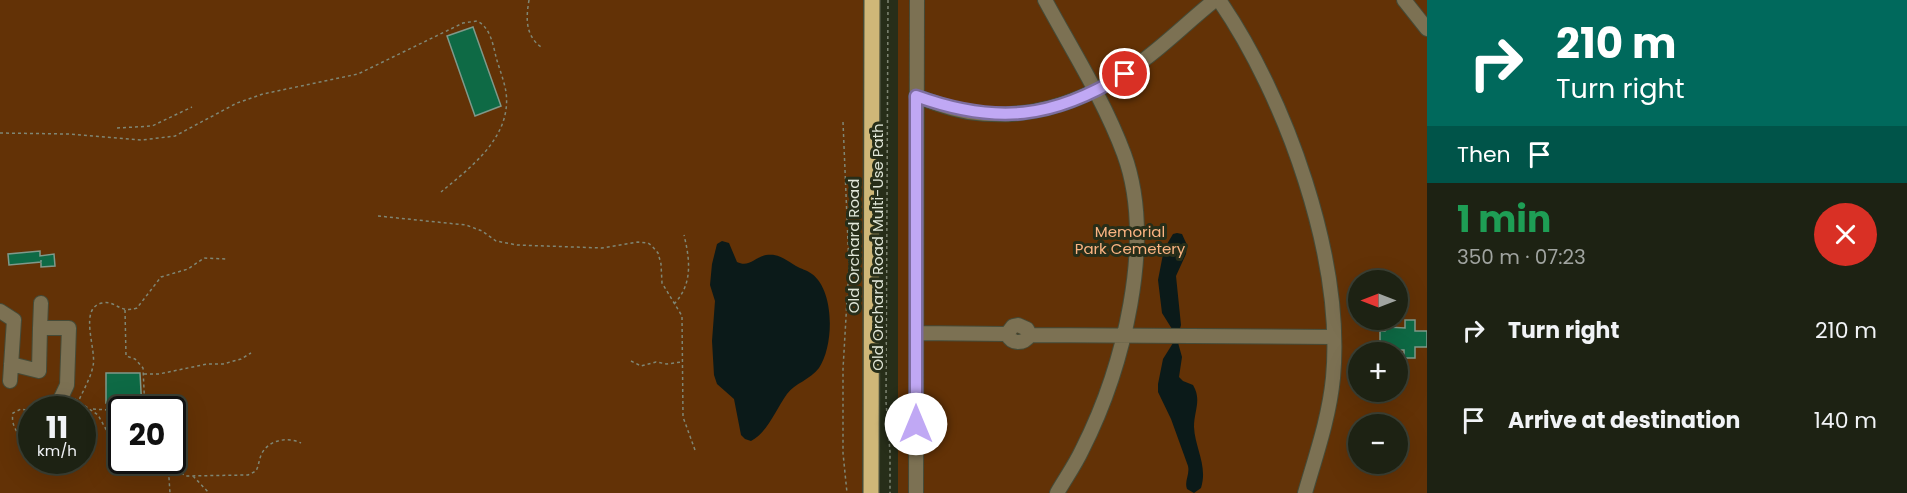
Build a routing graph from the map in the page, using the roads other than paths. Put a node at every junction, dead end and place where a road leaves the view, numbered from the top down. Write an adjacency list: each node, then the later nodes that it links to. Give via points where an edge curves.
1 (872, 0): 18 (main road, Old Orchard Road)
2 (916, 0): 8 (lane)
3 (1045, 0): 7 (lane)
4 (1217, 0): 7 (lane, via 1147,58); 14 (lane, via 1255,58 1293,147 1318,228)
5 (1404, 0): 6 (lane)
6 (1427, 29)
7 (1096, 92): 8 (lane, via 1013,114 968,112); 13 (lane, via 1124,156 1136,211 1136,268)
8 (916, 96): 12 (lane)
9 (41, 303): 11 (lane)
10 (0, 312): 15 (lane, via 14,320)
11 (40, 328): 15 (lane, via 39,371); 17 (lane, via 69,328 67,385)
12 (916, 333): 13 (lane, via 1007,334 1017,342 1030,335); 19 (lane)
13 (1123, 336): 14 (lane); 20 (lane, via 1082,450)
14 (1334, 337): 21 (lane, via 1330,404)
15 (8, 356): 16 (lane)
16 (10, 381)
17 (62, 396)
18 (872, 493)
19 (916, 493)
20 (1057, 493)
21 (1305, 493)

